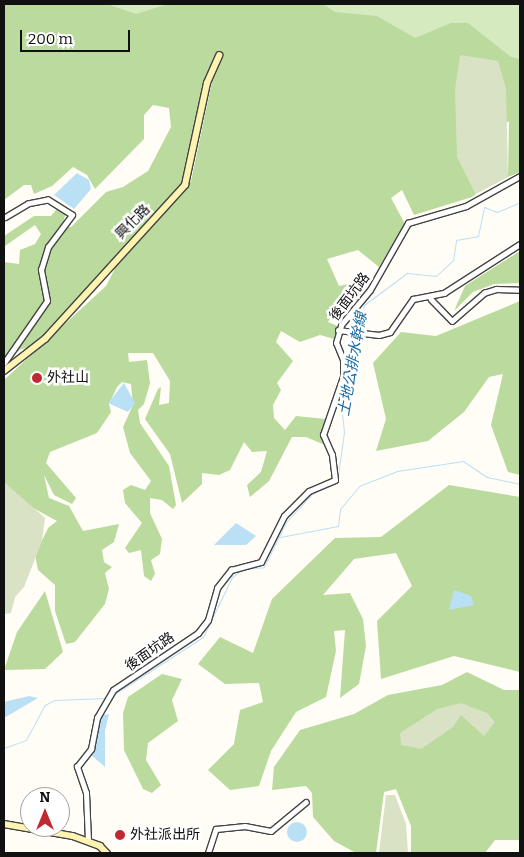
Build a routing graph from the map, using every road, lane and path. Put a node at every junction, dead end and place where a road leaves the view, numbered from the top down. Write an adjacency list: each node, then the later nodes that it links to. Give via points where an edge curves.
1 (219, 56): 9 (street, 興化路, via 207,83 186,185 45,339)
2 (520, 176): 7 (street, 後面坑路, via 466,206 408,223 370,290)
3 (6, 217): 8 (street, via 28,204 48,200 72,215 48,247 41,270 47,300)
4 (520, 244): 6 (street)
5 (520, 290): 6 (street, via 496,288 484,293 452,321)
6 (431, 298): 7 (street, via 413,299 390,332)
7 (338, 330): 12 (street, 後面坑路, via 336,343 343,360 342,377 323,436 332,455 335,480 309,491 284,516 261,562 231,570 217,588 208,620 198,633 112,692 97,718 91,749 77,767 86,794)
8 (4, 363)
9 (4, 372)
10 (306, 802): 14 (street, via 271,831 223,828 212,832)
11 (4, 824): 12 (street)
12 (88, 841): 13 (street)
13 (107, 853)
14 (208, 853)

